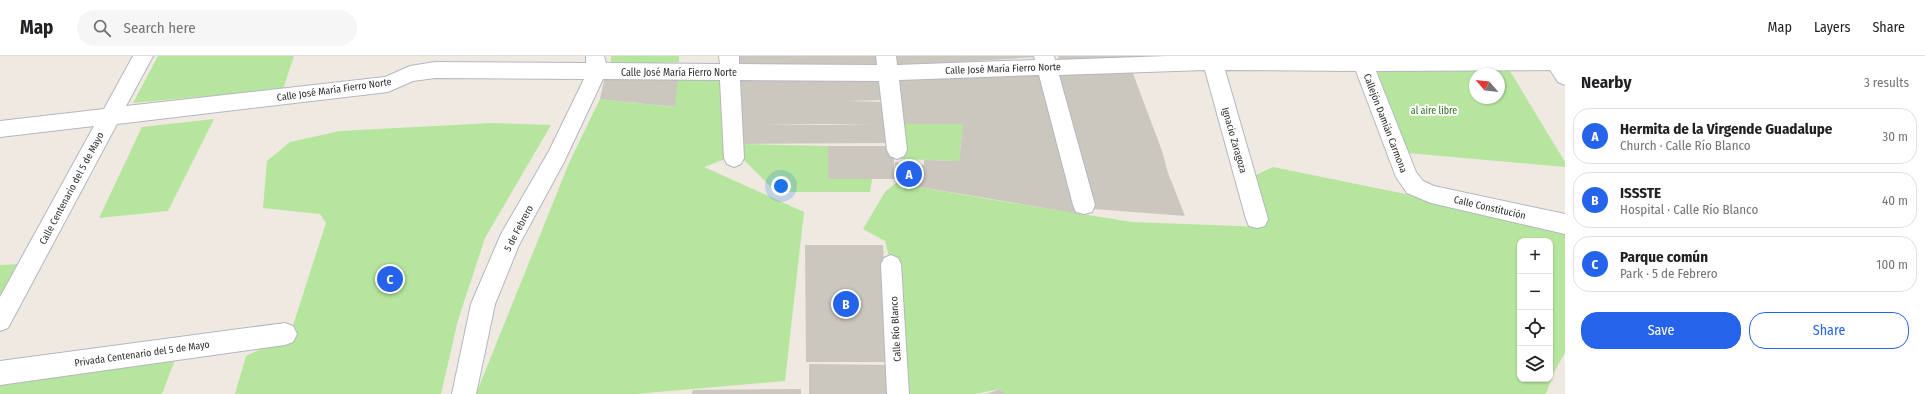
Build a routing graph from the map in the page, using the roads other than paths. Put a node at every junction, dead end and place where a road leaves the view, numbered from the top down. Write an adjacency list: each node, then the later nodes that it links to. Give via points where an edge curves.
1 (143, 56): 10 (street, Calle Centenario del 5 de Mayo)
2 (1212, 59): 3 (street, Calle José María Fierro Norte); 4 (street, Calle José María Fierro Norte); 16 (street, Ignacio Zaragoza)
3 (1362, 60): 8 (street, Calle José María Fierro Norte); 14 (street, Callejón Damián Carmona, via 1407,177)
4 (1046, 61): 7 (street, Calle José María Fierro Norte); 15 (street)
5 (596, 64): 6 (street, Calle José María Fierro Norte); 9 (street, Calle José María Fierro Norte, via 436,70); 22 (street, 5 de Febrero, via 557,156 509,241 483,304)
6 (729, 64): 7 (street, Calle José María Fierro Norte); 13 (street)
7 (887, 64): 12 (street)
8 (1559, 64)
9 (412, 65): 10 (street, Calle José María Fierro Norte, via 388,84)
10 (109, 117): 11 (street, Calle José María Fierro Norte); 19 (street, Calle Centenario del 5 de Mayo)
11 (0, 129)
12 (897, 150)
13 (734, 158)
14 (1416, 187): 17 (street, Calle Constitución, via 1431,194)
15 (1084, 205)
16 (1257, 219)
17 (1565, 224)
18 (891, 264): 23 (street, Calle Río Blanco)
19 (0, 320)
20 (285, 334): 21 (street, Privada Centenario del 5 de Mayo)
21 (0, 373)
22 (464, 394)
23 (898, 394)

